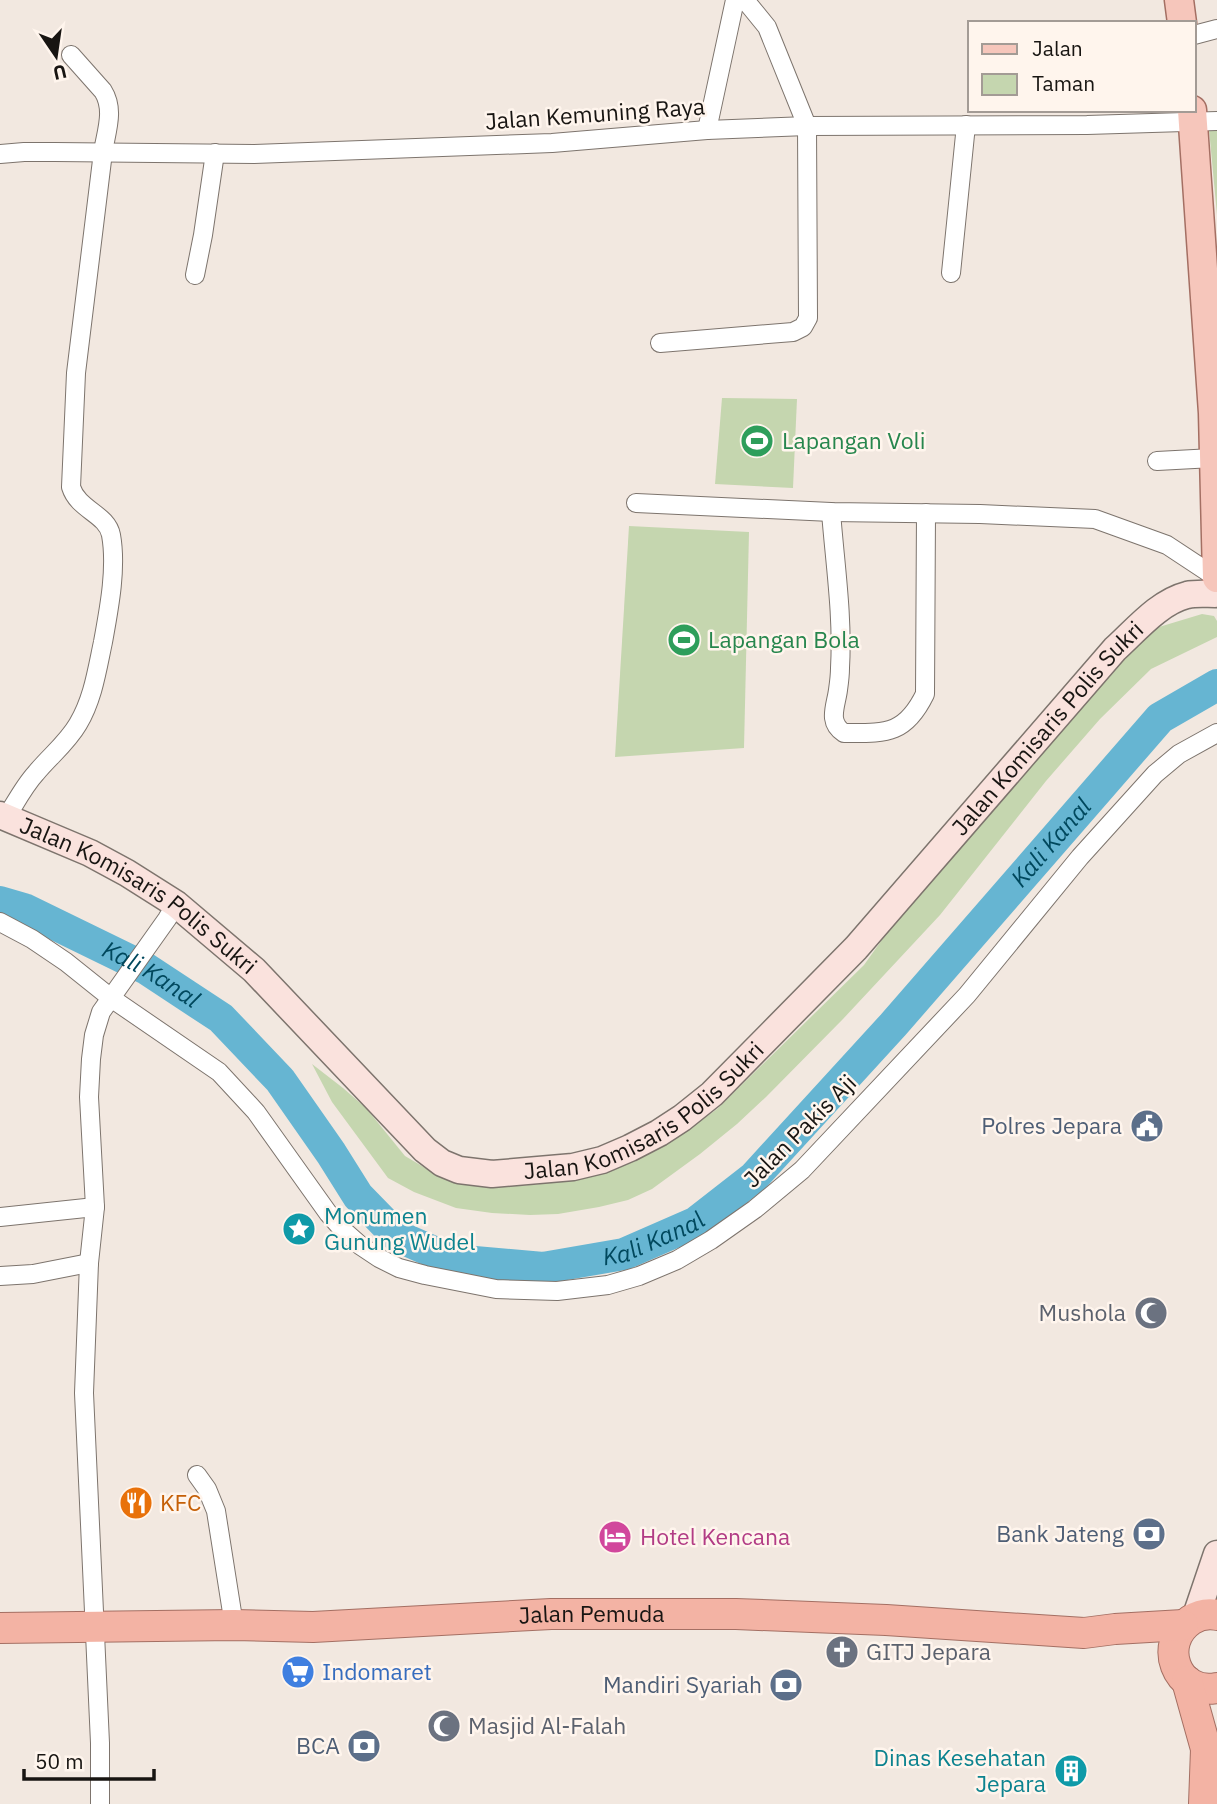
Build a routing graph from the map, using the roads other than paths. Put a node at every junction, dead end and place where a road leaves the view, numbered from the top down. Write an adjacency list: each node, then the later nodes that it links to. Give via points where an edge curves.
1 (735, 0): 11 (street)
2 (745, 0): 10 (street, via 767,27)
3 (1179, 0): 4 (main road)
4 (1182, 21)
5 (1217, 29): 6 (street)
6 (1196, 34)
7 (71, 55): 12 (street, via 107,97 109,118)
8 (1201, 117): 9 (street, Jalan Kemuning Raya, via 1087,125); 18 (main road)
9 (966, 125): 10 (street, Jalan Kemuning Raya); 15 (street)
10 (807, 126): 11 (street, Jalan Kemuning Raya); 17 (street, via 808,318 803,327 793,332)
11 (707, 130): 13 (street, Jalan Kemuning Raya, via 552,143)
12 (103, 152): 13 (street, Jalan Kemuning Raya); 14 (street, Jalan Kemuning Raya); 26 (street, via 76,373 71,487 80,503 106,523 111,533 111,597 85,711 71,735)
13 (215, 153): 16 (street)
14 (0, 154)
15 (951, 273)
16 (195, 275)
17 (660, 343)
18 (1213, 353): 20 (main road)
19 (1157, 461): 20 (street)
20 (1215, 474): 24 (main road)
21 (636, 503): 22 (street)
22 (831, 512): 23 (street); 23 (street, via 840,618 840,667 833,713 835,725 844,733 895,728 916,712 925,694)
23 (926, 513): 24 (street, via 1095,519 1167,545)
24 (1217, 585): 27 (main road, Jalan Komisaris Polis Sukri, via 1174,601 1115,649 856,948 712,1094 659,1133 602,1160 492,1174 442,1163 254,970)
25 (1217, 733): 29 (street, Jalan Pakis Aji, via 1178,754 1155,774 967,995 802,1170 711,1240 652,1271 608,1285 557,1291 496,1289 425,1276 379,1258 360,1246 328,1213 256,1112 219,1072)
26 (3, 816): 27 (main road, Jalan Komisaris Polis Sukri, via 127,873)
27 (172, 912): 29 (street)
28 (0, 922): 29 (street, Jalan Pakis Aji, via 66,962)
29 (111, 998): 30 (street, via 101,1012 90,1059)
30 (95, 1207): 31 (street); 32 (street)
31 (0, 1217)
32 (89, 1263): 33 (street); 39 (street, via 85,1392)
33 (0, 1276)
34 (197, 1475): 38 (street, via 216,1511)
35 (1217, 1549): 36 (main road)
36 (1217, 1555): 37 (main road)
37 (1199, 1619): 41 (highway, Jalan Pemuda); 42 (highway, via 1175,1638)
38 (234, 1625): 39 (highway, Jalan Pemuda); 41 (highway, Jalan Pemuda, via 313,1627 551,1614 723,1614)
39 (95, 1627): 40 (highway, Jalan Pemuda); 46 (street)
40 (0, 1628)
41 (1084, 1633): 42 (highway)
42 (1172, 1653): 43 (highway)
43 (1187, 1681): 44 (highway); 45 (highway)
44 (1217, 1688)
45 (1212, 1738): 47 (highway)
46 (100, 1804)
47 (1204, 1804)

